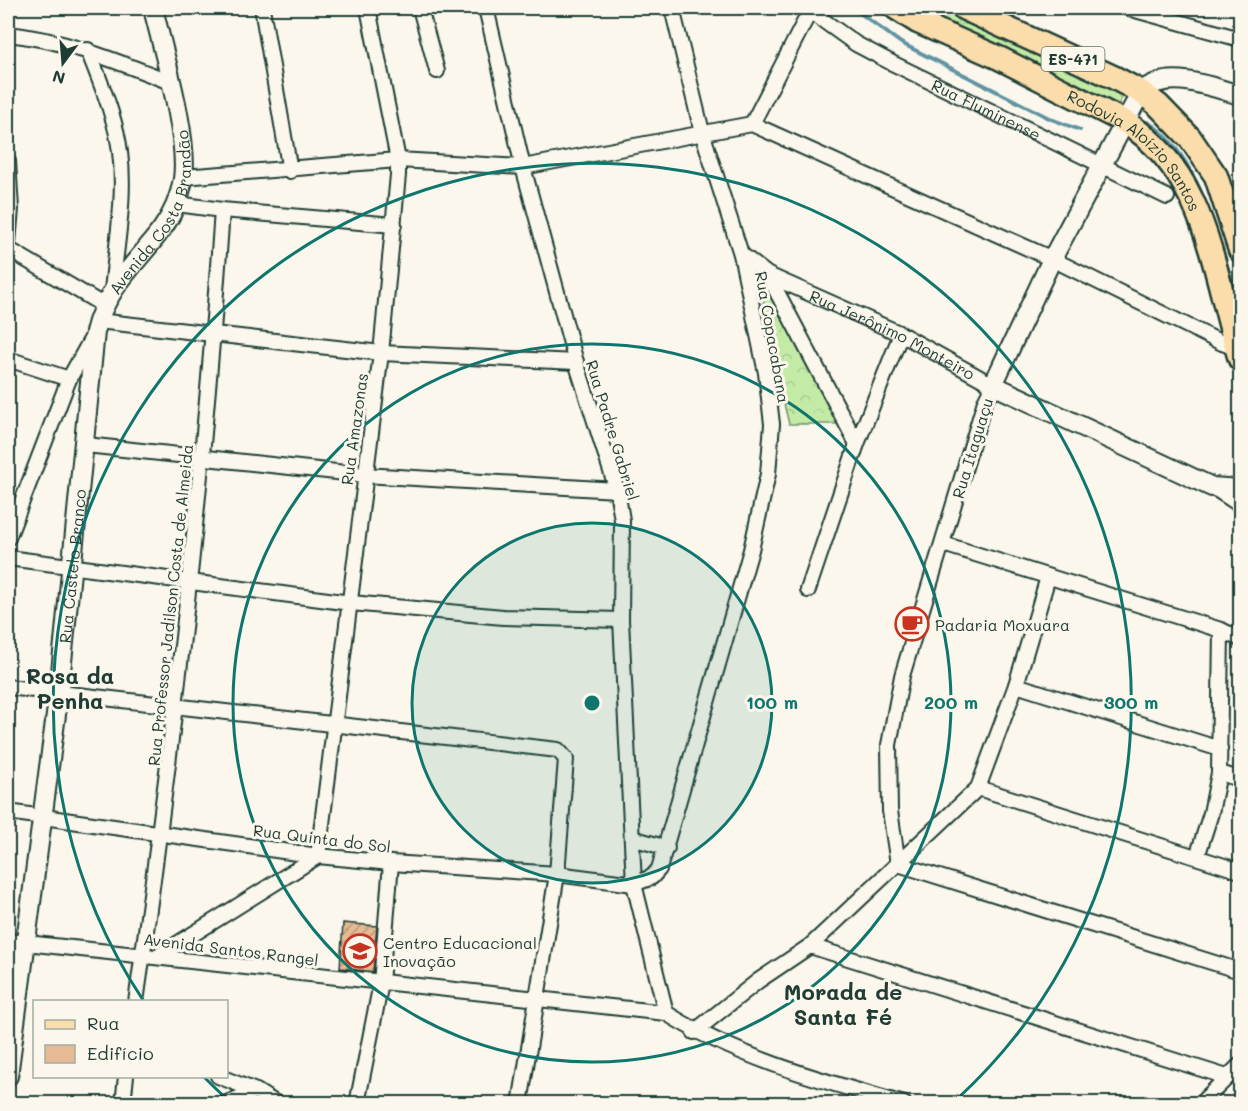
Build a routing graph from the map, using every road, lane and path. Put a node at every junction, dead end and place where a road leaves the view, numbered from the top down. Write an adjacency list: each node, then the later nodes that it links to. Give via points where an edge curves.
1 (153, 8): 17 (street, Avenida Costa Brandão)
2 (262, 8): 27 (street)
3 (368, 8): 23 (street, Rua Amazonas)
4 (420, 8): 16 (street)
5 (486, 8): 26 (street, Rua Padre Gabriel)
6 (672, 8): 22 (street, Rua Copacabana)
7 (896, 8): 20 (main road, Rodovia Aloízio Santos / ES-471)
8 (963, 8): 18 (main road, Rodovia Aloízio Santos / ES-471)
9 (1128, 8): 12 (street)
10 (1174, 8): 12 (street)
11 (809, 9): 21 (street, Rua Fluminense); 25 (street, Rua Fluminense, via 856,44)
12 (1178, 22): 14 (street)
13 (8, 34): 15 (street, via 45,38)
14 (1240, 39)
15 (88, 50): 17 (street); 39 (street, via 120,150 122,182)
16 (437, 71)
17 (170, 82): 28 (street, Avenida Costa Brandão, via 182,143)
18 (1141, 92): 19 (street, via 1156,82 1182,80); 20 (street, Rua Itaguaçu); 35 (main road, Rodovia Aloízio Santos / ES-471, via 1176,122 1204,156 1225,196)
19 (1240, 95)
20 (1125, 122): 25 (street, Rua Itaguaçu); 43 (main road, Rodovia Aloízio Santos / ES-471, via 1166,155 1190,192 1204,223)
21 (752, 124): 22 (street); 37 (street)
22 (702, 132): 26 (street); 36 (street, Rua Copacabana)
23 (398, 160): 26 (street); 27 (street); 32 (street, Rua Amazonas)
24 (8, 161): 33 (street)
25 (1102, 164): 29 (street, Rua Fluminense); 37 (street, Rua Itaguaçu)
26 (523, 167): 45 (street, Rua Padre Gabriel)
27 (290, 171): 28 (street)
28 (183, 177): 30 (street, Avenida Costa Brandão)
29 (1167, 197)
30 (177, 204): 31 (street); 39 (street, Avenida Costa Brandão)
31 (222, 210): 32 (street); 40 (street, Rua Professor Jadilson Costa de Almeida)
32 (394, 225): 42 (street, Rua Amazonas)
33 (8, 243)
34 (8, 249): 39 (street)
35 (1240, 250)
36 (741, 254): 38 (street, Rua Jerônimo Monteiro); 80 (street, Rua Copacabana, via 766,373 772,424 768,474 751,550)
37 (1052, 259): 43 (street); 47 (street, Rua Itaguaçu)
38 (768, 275): 41 (street, Rua Jerônimo Monteiro); 48 (street)
39 (102, 312): 40 (street); 46 (street, Avenida Costa Brandão); 49 (street, Rua Castelo Branco)
40 (213, 334): 42 (street); 50 (street, Rua Professor Jadilson Costa de Almeida)
41 (902, 334): 47 (street, Rua Jerônimo Monteiro); 48 (street)
42 (381, 353): 45 (street); 51 (street, Rua Amazonas)
43 (1238, 353)
44 (8, 359): 46 (street)
45 (576, 362): 54 (street, Rua Padre Gabriel)
46 (69, 379): 56 (street, Avenida Costa Brandão)
47 (993, 386): 52 (street, Rua Jerônimo Monteiro); 57 (street, Rua Itaguaçu, via 985,401)
48 (858, 444): 62 (street)
49 (86, 445): 50 (street); 59 (street, Rua Castelo Branco)
50 (202, 459): 51 (street); 61 (street, Rua Professor Jadilson Costa de Almeida)
51 (364, 475): 54 (street); 63 (street, Rua Amazonas)
52 (1212, 487): 53 (street); 55 (street, Rua Jerônimo Monteiro)
53 (1240, 489)
54 (617, 490): 64 (street, Rua Padre Gabriel, via 622,520)
55 (1240, 505)
56 (8, 538)
57 (943, 544): 60 (street); 84 (street, Rua Itaguaçu, via 902,676 889,745 890,811)
58 (8, 558): 59 (street)
59 (72, 567): 61 (street); 69 (street, Rua Castelo Branco)
60 (1048, 577): 65 (street); 67 (street)
61 (191, 581): 63 (street); 70 (street, Rua Professor Jadilson Costa de Almeida)
62 (808, 590)
63 (351, 603): 64 (street, via 503,617); 71 (street, Rua Amazonas)
64 (621, 620): 79 (street, Rua Padre Gabriel)
65 (1221, 630): 66 (street); 72 (street)
66 (1240, 639)
67 (1016, 685): 72 (street); 75 (street)
68 (8, 687): 69 (street)
69 (58, 692): 70 (street); 77 (street, Rua Castelo Branco)
70 (177, 706): 71 (street); 78 (street, Rua Professor Jadilson Costa de Almeida)
71 (334, 726): 81 (street, Rua Amazonas); 86 (street, via 558,750 566,759)
72 (1220, 749): 73 (street)
73 (1219, 773): 74 (street); 82 (street)
74 (1240, 779)
75 (978, 788): 82 (street); 84 (street)
76 (8, 812): 77 (street, Rua Quinta do Sol)
77 (42, 818): 78 (street, Rua Quinta do Sol); 88 (street, Rua Castelo Branco)
78 (161, 834): 81 (street, Rua Quinta do Sol); 90 (street, Rua Professor Jadilson Costa de Almeida)
79 (632, 838): 80 (street); 87 (street, Rua Padre Gabriel)
80 (667, 848): 87 (street, Rua Copacabana, via 652,877)
81 (318, 856): 83 (street, Rua Quinta do Sol); 91 (street)
82 (1197, 857): 85 (street)
83 (391, 863): 86 (street, Rua Quinta do Sol); 93 (street)
84 (898, 864): 89 (street); 92 (street)
85 (1240, 871)
86 (557, 874): 87 (street, Rua Quinta do Sol); 94 (street)
87 (634, 884): 96 (street, Rua Padre Gabriel)
88 (15, 942): 90 (street, Avenida Santos Rangel); 99 (street, Rua Castelo Branco)
89 (810, 946): 97 (street); 100 (street)
90 (143, 955): 91 (street, Avenida Santos Rangel); 95 (street, Rua Professor Jadilson Costa de Almeida)
91 (158, 956): 93 (street, Avenida Santos Rangel)
92 (1240, 971)
93 (381, 983): 94 (street, Avenida Santos Rangel); 107 (street)
94 (539, 999): 96 (street, Avenida Santos Rangel); 108 (street)
95 (136, 1000)
96 (666, 1013): 97 (street)
97 (694, 1032): 109 (street, via 812,1077)
98 (1240, 1065): 100 (street)
99 (8, 1076)
100 (1227, 1077): 110 (street)
101 (126, 1078): 104 (street)
102 (221, 1078): 103 (street)
103 (256, 1091): 105 (street); 106 (street)
104 (123, 1104)
105 (224, 1104)
106 (277, 1104)
107 (357, 1104)
108 (520, 1104)
109 (904, 1104)
110 (1200, 1104)

